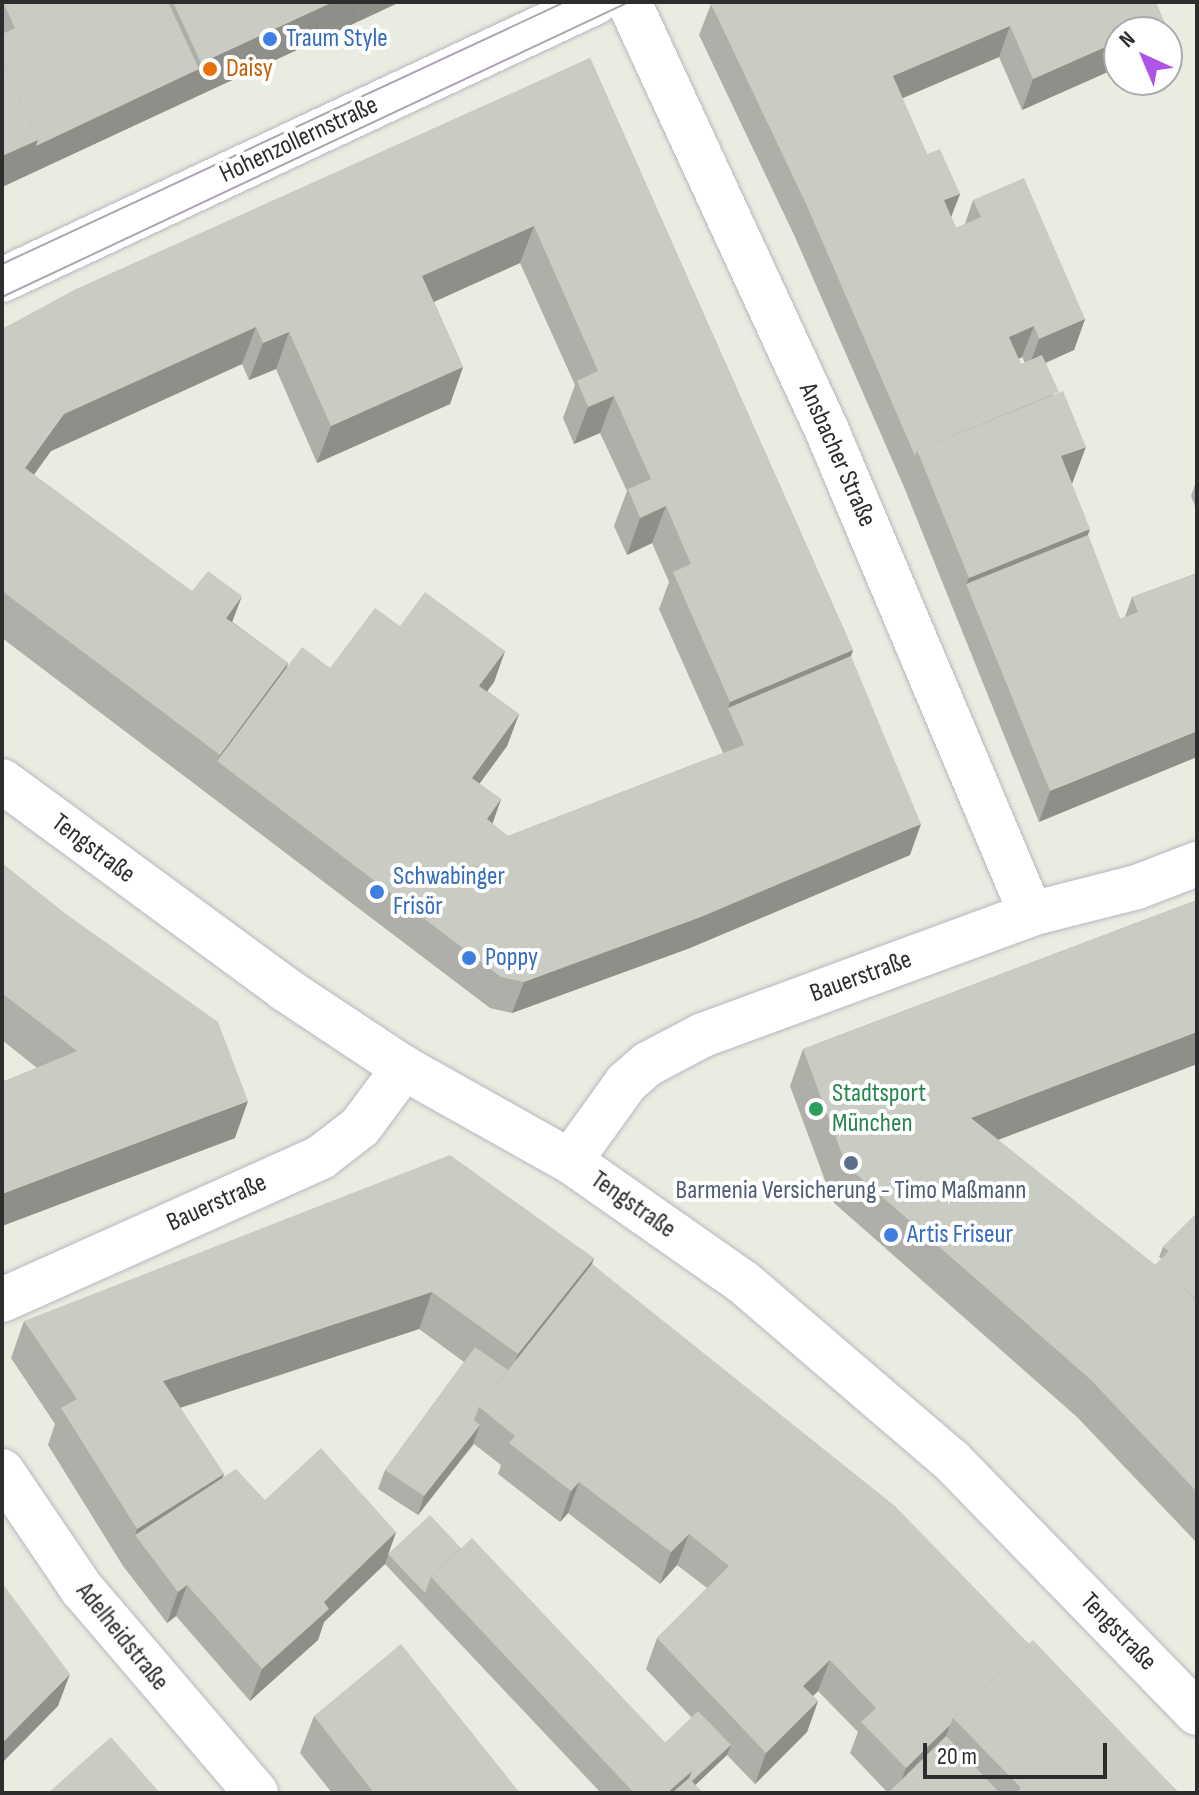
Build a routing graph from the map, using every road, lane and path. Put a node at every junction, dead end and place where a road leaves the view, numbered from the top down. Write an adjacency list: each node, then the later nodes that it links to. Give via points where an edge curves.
1 (596, 2): 3 (street, Hohenzollernstraße)
2 (629, 2): 6 (street, Ansbacher Straße, via 828,433)
3 (2, 280)
4 (2, 781): 7 (street, Tengstraße, via 285,989)
5 (1197, 864): 6 (street, Bauerstraße, via 1137,887)
6 (1031, 914): 8 (street, Bauerstraße, via 703,1035 648,1064 626,1083)
7 (404, 1068): 8 (street, Tengstraße); 9 (street, Bauerstraße, via 360,1127 321,1157)
8 (570, 1161): 11 (street, Tengstraße, via 743,1282 855,1374 951,1460)
9 (2, 1300)
10 (2, 1471): 12 (street, Adelheidstraße, via 82,1589)
11 (1197, 1713)
12 (256, 1793)

